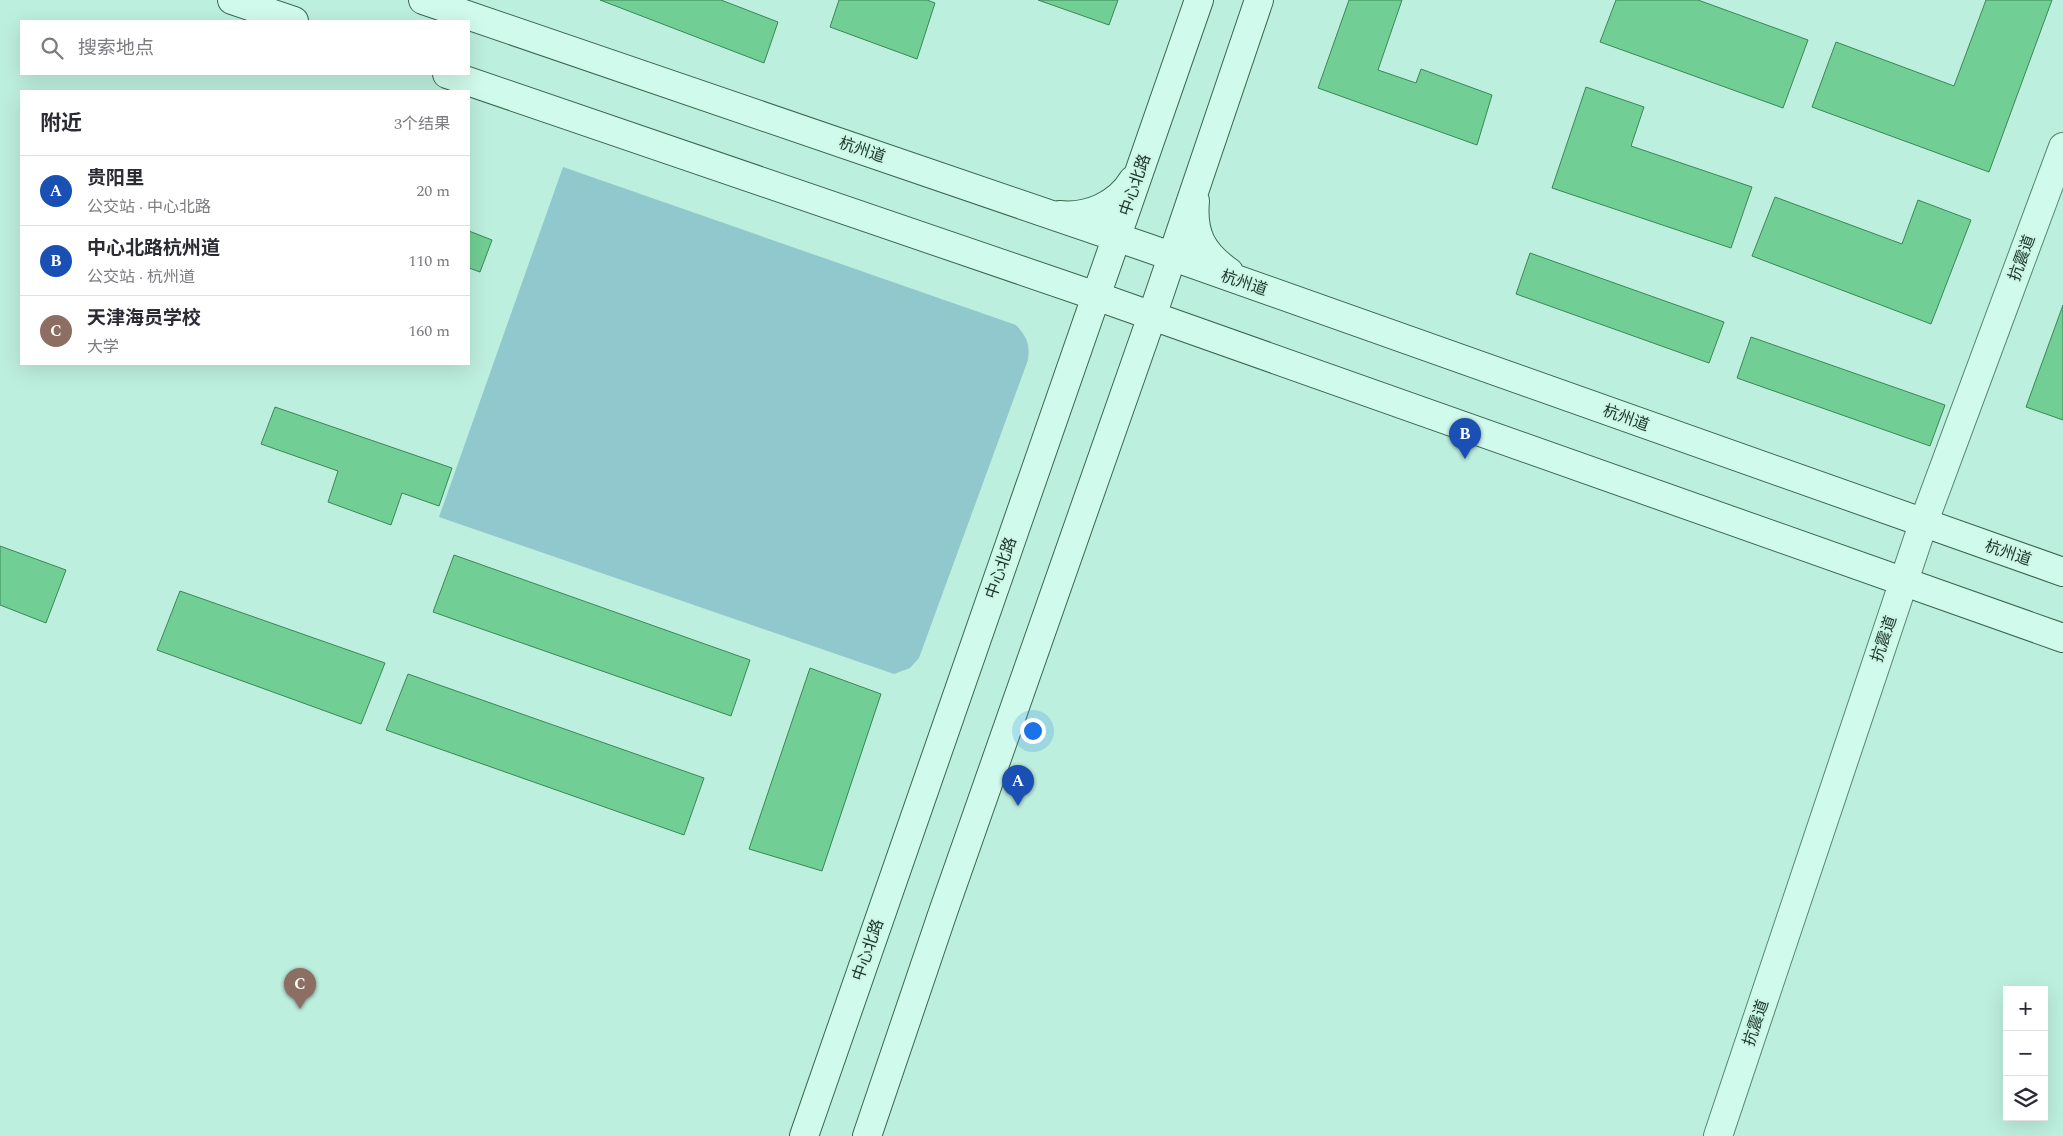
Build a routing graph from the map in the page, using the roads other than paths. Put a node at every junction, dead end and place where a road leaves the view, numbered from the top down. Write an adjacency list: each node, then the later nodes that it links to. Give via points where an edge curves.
1 (232, 0): 5 (main road)
2 (424, 0): 10 (main road, 杭州道)
3 (1199, 0): 8 (main road, 中心北路)
4 (1259, 0): 9 (main road)
5 (291, 20)
6 (450, 75): 14 (main road)
7 (2063, 147): 19 (main road, 抗震道)
8 (1142, 166): 10 (main road, via 1120,198 1106,206 1079,214); 11 (main road, 中心北路); 12 (main road, via 1138,209)
9 (1198, 179): 12 (main road); 15 (main road, via 1196,229 1204,250 1220,266)
10 (1044, 213): 11 (main road, 杭州道)
11 (1116, 238): 12 (main road, 杭州道); 13 (main road, 中心北路)
12 (1155, 265): 13 (main road, via 1133,258); 15 (main road, 杭州道); 16 (main road, via 1136,289); 17 (main road); 18 (main road, via 1187,316)
13 (1106, 270): 14 (main road, via 1066,276); 16 (main road, 中心北路)
14 (1021, 271): 16 (main road)
15 (1252, 285): 19 (main road, 杭州道)
16 (1105, 300): 17 (main road); 23 (main road, 中心北路, via 1076,354)
17 (1152, 316): 18 (main road); 24 (main road)
18 (1237, 346): 21 (main road)
19 (1923, 524): 20 (main road, 杭州道); 21 (main road, 抗震道)
20 (2063, 572)
21 (1903, 583): 22 (main road); 25 (main road, 抗震道)
22 (2063, 638)
23 (804, 1136)
24 (867, 1136)
25 (1718, 1136)

